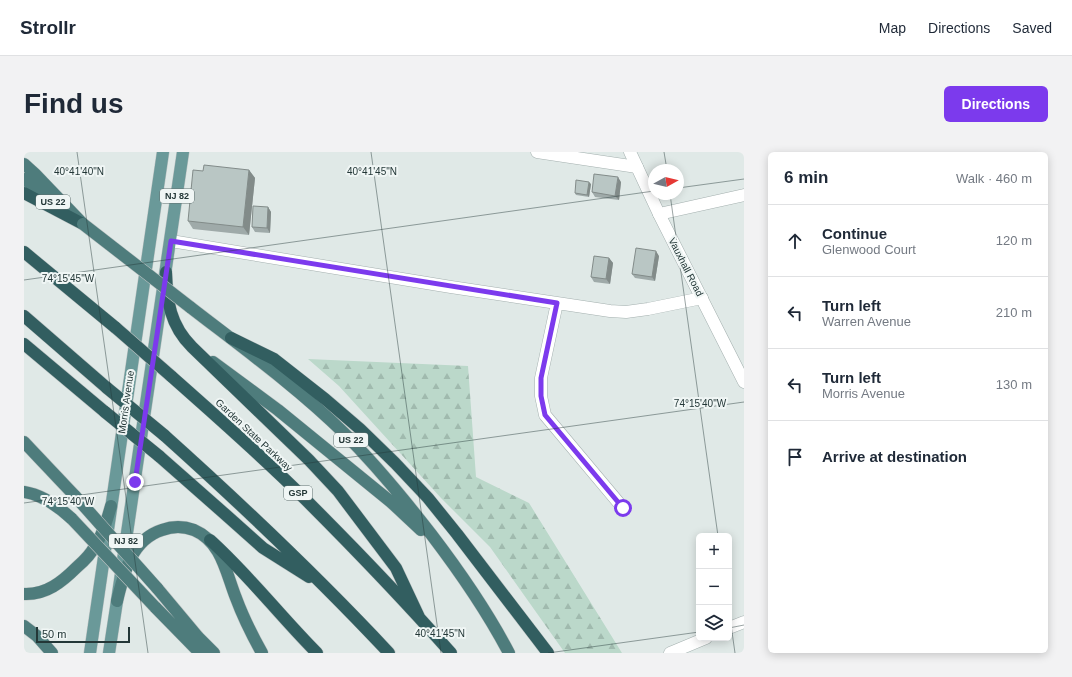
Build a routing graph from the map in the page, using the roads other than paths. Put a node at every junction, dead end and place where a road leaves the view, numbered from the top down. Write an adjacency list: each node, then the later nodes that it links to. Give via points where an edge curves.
1 (162, 152): 25 (main road, Morris Avenue / NJ 82)
2 (183, 152): 12 (main road, Morris Avenue / NJ 82)
3 (537, 152): 6 (street)
4 (630, 152): 6 (street, Vauxhall Road)
5 (24, 164): 11 (highway)
6 (637, 167): 10 (street, Vauxhall Road)
7 (24, 179): 11 (highway, US 22)
8 (24, 193): 11 (highway)
9 (744, 196): 10 (street)
10 (659, 214): 15 (street, Vauxhall Road)
11 (83, 224): 18 (highway, US 22, bridge)
12 (171, 241): 14 (main road, Morris Avenue / NJ 82); 16 (street)
13 (24, 252): 32 (highway, Garden State Parkway / GSP, bridge, via 116,328 259,456 304,498)
14 (166, 272): 20 (highway, via 171,314); 31 (main road, Morris Avenue / NJ 82)
15 (702, 298): 16 (street, via 626,312); 21 (street, Vauxhall Road)
16 (557, 303): 26 (street, via 541,378 545,415)
17 (24, 316): 29 (highway, bridge, via 164,435)
18 (230, 338): 28 (highway, US 22, via 274,371 361,450 398,492); 47 (highway, via 286,368 360,429 395,463 457,534)
19 (24, 344): 29 (highway, bridge, via 159,456 264,548)
20 (192, 347): 28 (highway, via 268,403 402,511); 32 (highway, via 338,491 396,568)
21 (740, 364): 22 (street, Vauxhall Road)
22 (744, 382)
23 (24, 442): 41 (highway, bridge)
24 (24, 492): 40 (highway, bridge, via 43,497 72,519)
25 (111, 506): 30 (highway, via 100,537 90,555 58,584 37,593); 38 (main road, Morris Avenue / NJ 82)
26 (623, 508)
27 (210, 540): 31 (highway, via 198,532 181,527 169,528 151,535 140,544 131,557); 42 (highway, via 221,559 239,606); 43 (highway)
28 (451, 561): 46 (highway, US 22, via 490,618)
29 (327, 588): 44 (highway)
30 (24, 594)
31 (117, 601): 39 (main road, Morris Avenue / NJ 82)
32 (419, 617): 45 (highway, Garden State Parkway / GSP)
33 (744, 622): 35 (street)
34 (24, 626): 37 (highway)
35 (732, 627)
36 (699, 641): 48 (street)
37 (52, 653)
38 (90, 653)
39 (109, 653)
40 (200, 653)
41 (214, 653)
42 (262, 653)
43 (317, 653)
44 (389, 653)
45 (451, 653)
46 (509, 653)
47 (548, 653)
48 (670, 653)

